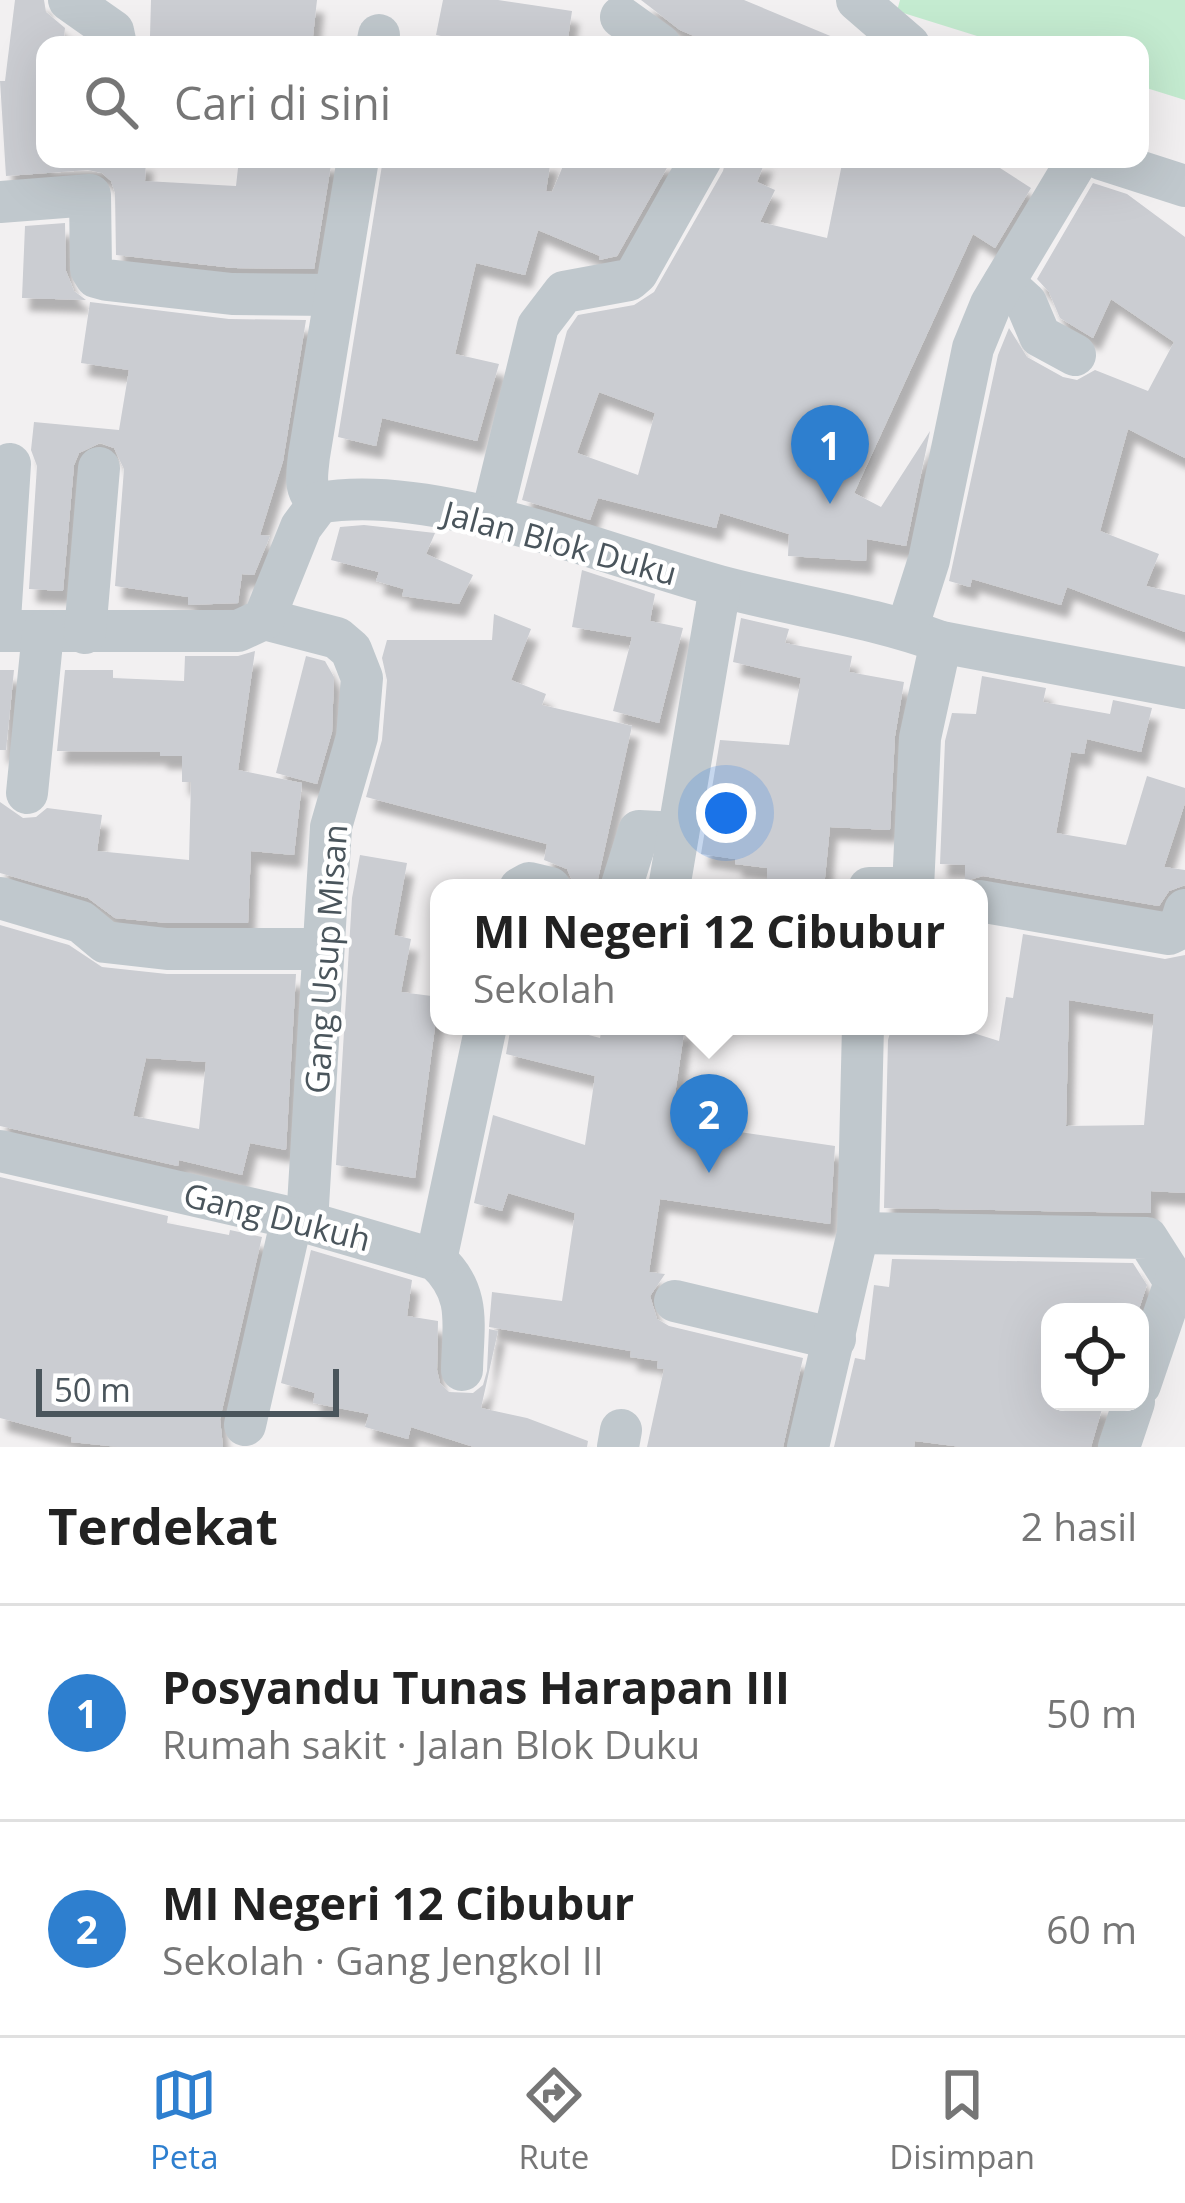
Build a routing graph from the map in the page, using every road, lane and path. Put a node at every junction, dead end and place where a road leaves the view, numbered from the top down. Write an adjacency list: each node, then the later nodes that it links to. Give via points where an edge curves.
1 (69, 0): 4 (street)
2 (857, 0): 6 (street)
3 (620, 16): 5 (street)
4 (114, 36)
5 (648, 36)
6 (899, 36)
7 (356, 168): 15 (street)
8 (696, 168): 20 (street, via 637,273 564,292 538,326)
9 (1073, 168): 14 (street)
10 (1129, 168): 12 (street)
11 (91, 177): 13 (street); 15 (street, via 96,277 232,294)
12 (1185, 186)
13 (0, 202)
14 (1004, 283): 16 (street, via 1026,303 1040,336); 27 (street, via 969,364 929,560)
15 (333, 295): 19 (street, via 306,484)
16 (1075, 355)
17 (10, 464): 23 (street)
18 (99, 468): 26 (street)
19 (319, 503): 20 (street, Jalan Blok Duku, via 385,501); 22 (street)
20 (491, 519): 21 (street, Jalan Blok Duku)
21 (721, 586): 27 (street, Jalan Blok Duku); 30 (street)
22 (264, 619): 26 (street, via 212,634); 37 (street, Gang Usup Misan, via 337,638 362,678 357,737 332,826)
23 (0, 620)
24 (0, 631): 25 (street)
25 (43, 632): 26 (street); 29 (street)
26 (85, 633)
27 (924, 636): 28 (street, Jalan Blok Duku); 33 (street)
28 (1185, 688)
29 (27, 793)
30 (677, 833): 31 (street, via 637,832); 32 (street)
31 (624, 879)
32 (670, 879)
33 (913, 879)
34 (0, 898): 37 (street, via 81,922 105,942)
35 (988, 903): 36 (street, via 1169,934)
36 (1185, 910)
37 (323, 949): 41 (street, Gang Usup Misan)
38 (484, 1035): 43 (street)
39 (863, 1035): 42 (street)
40 (0, 1151): 41 (street, Gang Dukuh)
41 (300, 1220): 43 (street, Gang Dukuh); 50 (street, Gang Usup Misan)
42 (858, 1233): 44 (street, via 1147,1238); 46 (street)
43 (436, 1260): 48 (street, via 463,1300)
44 (1180, 1283): 47 (street)
45 (675, 1301): 46 (street)
46 (835, 1339): 51 (street)
47 (1149, 1362)
48 (462, 1370)
49 (1131, 1411): 52 (street)
50 (245, 1425)
51 (808, 1447)
52 (1119, 1447)

